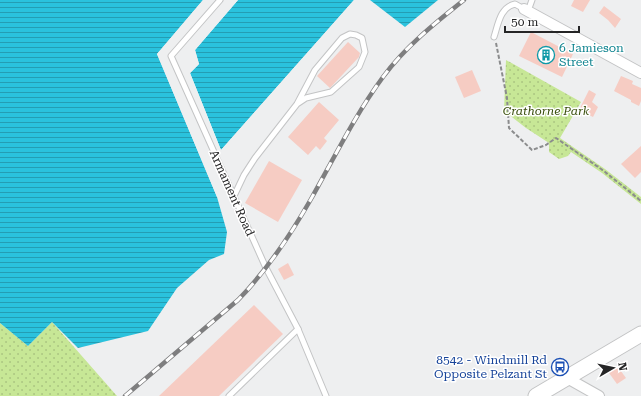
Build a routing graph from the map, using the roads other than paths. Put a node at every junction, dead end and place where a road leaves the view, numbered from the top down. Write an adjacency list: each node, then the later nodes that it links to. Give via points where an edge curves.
1 (220, 0): 7 (lane, Armament Road, via 171,56)
2 (532, 0): 3 (lane)
3 (526, 10): 4 (lane, via 514,4 508,6 501,15); 5 (street)
4 (494, 37)
5 (641, 73)
6 (297, 104): 6 (lane, via 315,70 342,38 350,34 362,38 365,52 359,67 331,92 306,98); 7 (lane, via 255,158)
7 (234, 196): 8 (lane, Armament Road, via 266,268)
8 (298, 328): 11 (lane); 12 (lane, Armament Road)
9 (641, 334): 10 (main road)
10 (567, 378): 13 (main road); 14 (street)
11 (229, 396)
12 (326, 396)
13 (536, 396)
14 (599, 396)

